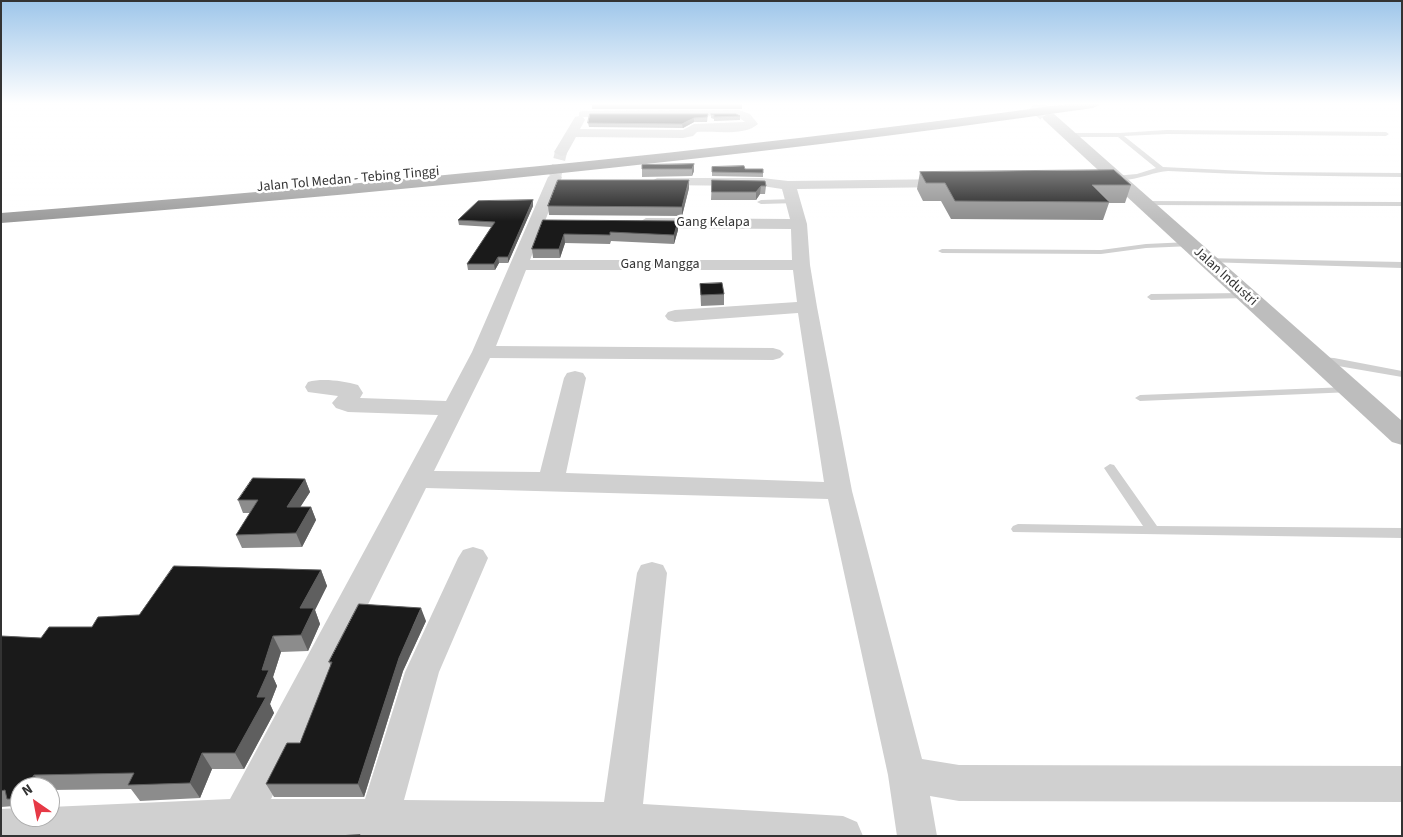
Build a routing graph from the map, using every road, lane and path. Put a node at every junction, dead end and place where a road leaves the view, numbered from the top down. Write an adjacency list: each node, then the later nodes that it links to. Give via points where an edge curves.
1 (567, 143): 23 (street, via 546,222)
2 (729, 143): 16 (highway, Jalan Tol Medan - Tebing Tinggi, via 560,162)
3 (784, 143): 17 (highway, via 249,199)
4 (1077, 143): 8 (street, Jalan Industri)
5 (1129, 143): 6 (lane)
6 (1161, 169): 7 (lane, via 1266,174); 8 (lane)
7 (1402, 174)
8 (1113, 180): 14 (street, Jalan Industri)
9 (641, 182): 11 (street)
10 (965, 183): 11 (street)
11 (788, 184): 12 (street)
12 (794, 201): 13 (lane); 19 (street)
13 (761, 202)
14 (1146, 203): 15 (lane); 20 (street, Jalan Industri)
15 (1402, 204)
16 (1, 206)
17 (1, 218)
18 (634, 223): 19 (street, Gang Kelapa)
19 (798, 224): 24 (street)
20 (1189, 244): 21 (lane, via 1101,252); 22 (street, Jalan Industri)
21 (942, 251)
22 (1205, 260): 25 (lane); 26 (street, Jalan Industri)
23 (519, 265): 24 (street, Gang Mangga); 30 (street)
24 (801, 265): 28 (street)
25 (1402, 265)
26 (1245, 296): 27 (lane); 32 (street, Jalan Industri)
27 (1151, 297)
28 (807, 308): 29 (street); 43 (street)
29 (675, 316)
30 (483, 352): 31 (street); 38 (street)
31 (774, 354)
32 (1317, 360): 33 (lane); 36 (street, Jalan Industri)
33 (1402, 374)
34 (575, 378): 42 (street)
35 (316, 387): 38 (street, via 350,390 352,393 344,403 348,405)
36 (1348, 390): 37 (lane); 39 (street, Jalan Industri)
37 (1140, 398)
38 (454, 408): 41 (street)
39 (1402, 436)
40 (1110, 468): 45 (lane)
41 (418, 479): 42 (street); 51 (street)
42 (551, 481): 43 (street)
43 (839, 491): 49 (street)
44 (1018, 529): 45 (lane)
45 (1153, 530): 46 (lane)
46 (1402, 533)
47 (473, 558): 52 (street, via 422,672)
48 (652, 573): 53 (street)
49 (907, 775): 50 (street, via 959,782); 56 (street)
50 (1402, 784)
51 (241, 818): 52 (street); 54 (street)
52 (379, 819): 53 (street)
53 (621, 822): 55 (street)
54 (1, 829)
55 (843, 836)
56 (917, 836)

